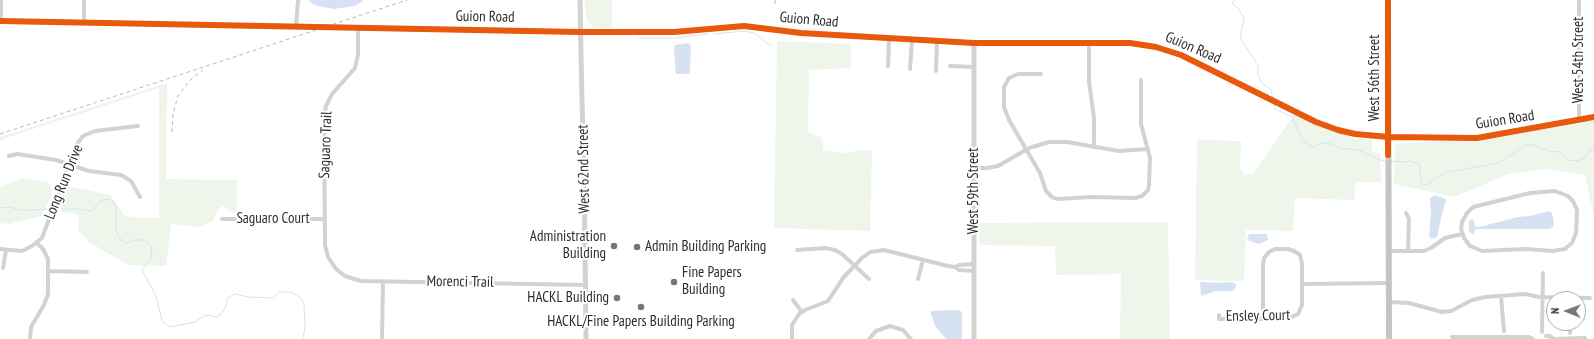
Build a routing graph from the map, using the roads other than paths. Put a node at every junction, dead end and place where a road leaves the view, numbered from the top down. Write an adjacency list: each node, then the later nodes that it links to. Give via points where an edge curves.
1 (1, 0): 7 (street)
2 (84, 0): 8 (street)
3 (298, 0): 9 (street)
4 (580, 0): 11 (street, West 62nd Street)
5 (1388, 0): 27 (main road, West 56th Street)
6 (1579, 0): 25 (street, West 54th Street)
7 (0, 20): 8 (street, Guion Road)
8 (84, 21): 9 (street, Guion Road)
9 (296, 26): 10 (street, Guion Road)
10 (358, 27): 11 (street, Guion Road); 37 (street, Saguaro Trail, via 358,55 355,68 332,94 325,114)
11 (580, 32): 12 (street, Guion Road, via 674,32 740,26 793,33); 60 (street, West 62nd Street)
12 (889, 38): 13 (street, Guion Road); 17 (street)
13 (912, 40): 14 (street, Guion Road); 20 (street)
14 (937, 41): 15 (street, Guion Road); 21 (street)
15 (974, 43): 16 (street, Guion Road); 19 (street, West 59th Street)
16 (1088, 43): 27 (street, Guion Road, via 1130,43 1168,50 1187,57 1316,122 1355,134); 28 (street, via 1088,78 1094,118)
17 (888, 66)
18 (950, 66): 19 (street)
19 (974, 67): 33 (street, West 59th Street)
20 (910, 69)
21 (936, 71)
22 (1042, 74): 29 (street, via 1016,75 1009,79 1004,87 1004,110)
23 (1141, 80): 30 (street, via 1141,124)
24 (1594, 117): 25 (street, Guion Road)
25 (1579, 120): 27 (street, Guion Road, via 1480,138)
26 (138, 126): 32 (street, Long Run Drive, via 87,134 78,144)
27 (1389, 137): 44 (main road, West 56th Street)
28 (1094, 147): 29 (street, via 1056,142); 30 (street, via 1124,151)
29 (1026, 149): 30 (street, via 1040,172 1046,191 1053,198 1059,199 1138,197 1145,194 1150,185); 33 (street, via 998,166)
30 (1148, 149)
31 (9, 156): 32 (street, via 17,154)
32 (70, 164): 34 (street, via 88,171 126,177); 39 (street, Long Run Drive, via 44,233)
33 (974, 168): 46 (street, West 59th Street)
34 (140, 197)
35 (1406, 213): 43 (street, via 1409,219)
36 (222, 219): 37 (street, Saguaro Court)
37 (325, 219): 50 (street, Saguaro Trail, via 326,252)
38 (1462, 234): 38 (street, via 1463,220 1472,208 1530,193 1561,192 1571,199 1577,210 1575,237 1569,246 1560,251 1482,251 1469,245); 43 (street, via 1445,238 1426,250)
39 (37, 243): 41 (street, via 22,250); 51 (street, via 47,255)
40 (0, 249): 41 (street)
41 (6, 250): 49 (street)
42 (798, 250): 47 (street, via 832,249 841,253)
43 (1408, 251): 44 (street)
44 (1389, 252): 58 (main road, West 56th Street)
45 (923, 260): 47 (street, via 878,250 867,254); 48 (street); 56 (street)
46 (973, 264): 48 (street); 52 (street, West 59th Street)
47 (855, 266): 55 (street); 68 (street, via 842,279 828,301)
48 (955, 267): 52 (street, via 959,270)
49 (4, 268)
50 (337, 270): 57 (street, Morenci Trail, via 355,280)
51 (49, 271): 53 (street); 77 (street, via 47,300 31,327)
52 (974, 271): 83 (street, West 59th Street)
53 (87, 272)
54 (1543, 273): 62 (street)
55 (869, 279)
56 (918, 280)
57 (383, 281): 60 (street, Morenci Trail); 78 (street)
58 (1389, 283): 59 (street); 67 (main road, West 56th Street)
59 (1302, 284): 70 (street, Ensley Court, via 1302,306 1298,314 1289,318); 70 (street, via 1300,256 1293,250 1270,251 1263,260)
60 (586, 285): 79 (street, West 62nd Street)
61 (1501, 296): 62 (street, via 1524,294); 67 (street, via 1476,299 1442,312 1409,303); 71 (street)
62 (1542, 297): 63 (street); 72 (street)
63 (1546, 297)
64 (1586, 298): 65 (street)
65 (1590, 298)
66 (793, 300): 68 (street)
67 (1389, 302): 84 (main road, West 56th Street)
68 (802, 312): 80 (street, via 792,325)
69 (1219, 315): 70 (street, Ensley Court, via 1219,319)
70 (1263, 319)
71 (1504, 331)
72 (1542, 332)
73 (1546, 336): 86 (street)
74 (1452, 337): 75 (street)
75 (1486, 338): 85 (street)
76 (1585, 338): 86 (street)
77 (30, 339)
78 (382, 339)
79 (586, 339)
80 (792, 339)
81 (869, 339): 82 (street, via 876,331 891,326 903,330)
82 (911, 339)
83 (974, 339)
84 (1389, 339)
85 (1533, 339)
86 (1552, 339)

